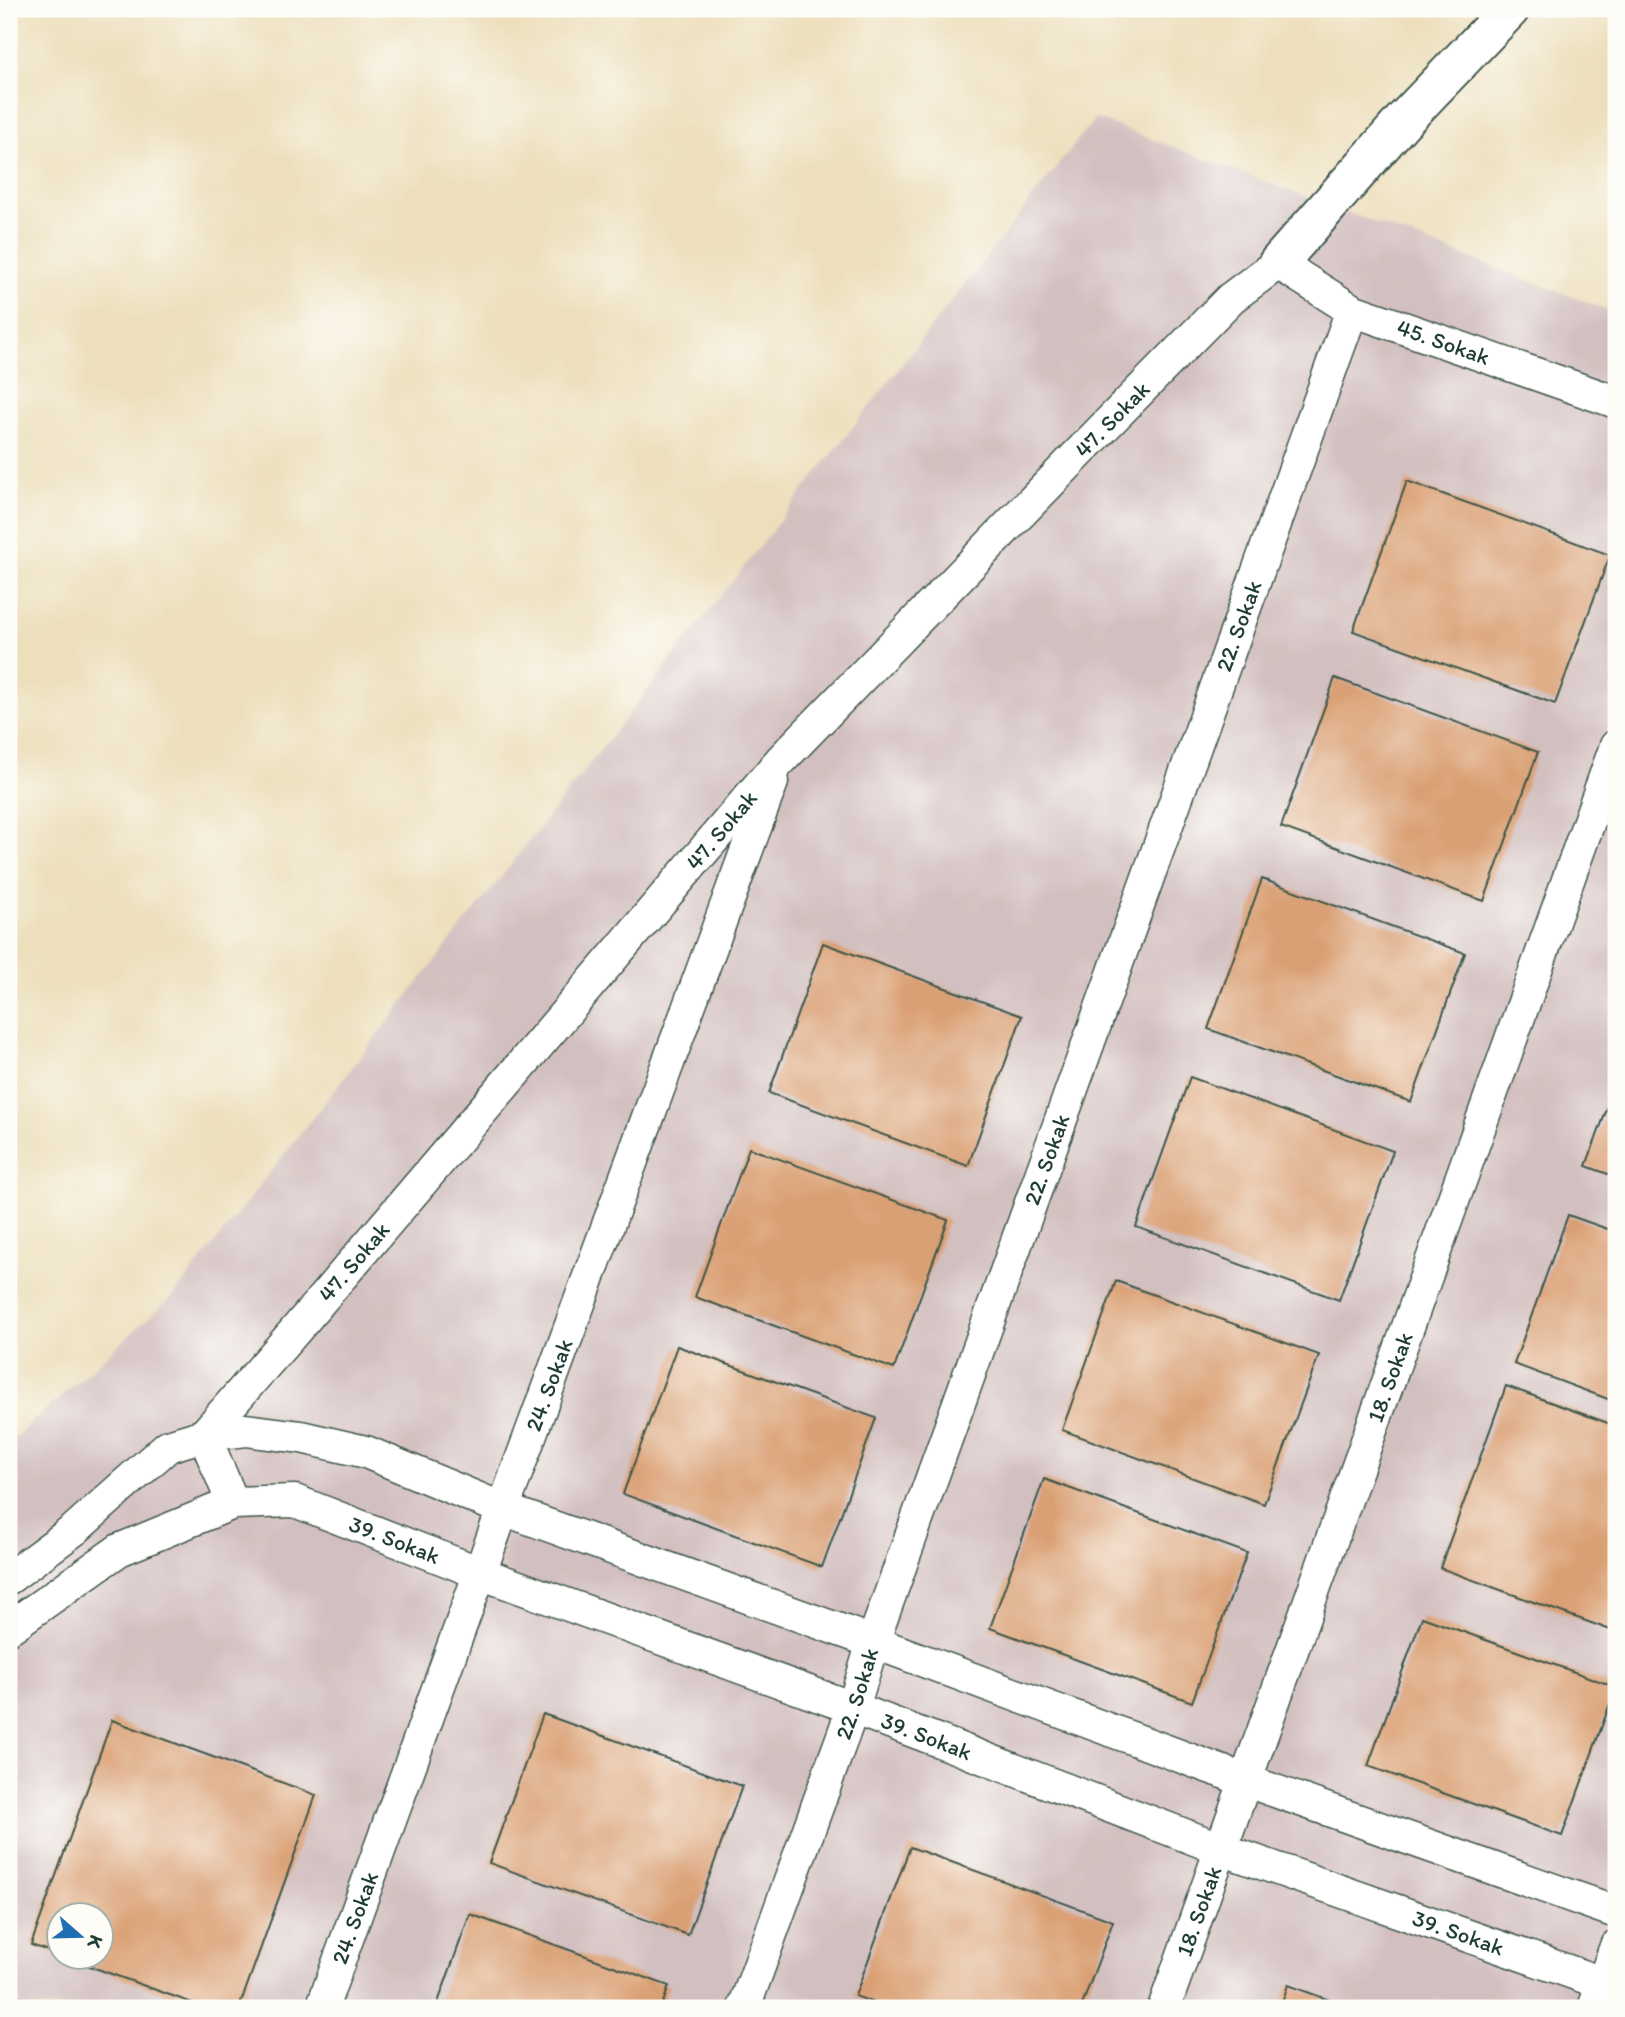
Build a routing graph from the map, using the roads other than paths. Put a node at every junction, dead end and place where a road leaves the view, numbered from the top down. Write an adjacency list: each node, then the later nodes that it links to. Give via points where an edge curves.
1 (1510, 9): 2 (street, via 1402,122)
2 (1278, 263): 3 (street, 45. Sokak); 6 (street, 47. Sokak, via 1231,298)
3 (1352, 310): 4 (street, 45. Sokak); 13 (street, 22. Sokak)
4 (1616, 402)
5 (1616, 746): 15 (street, 18. Sokak)
6 (780, 761): 7 (street, 47. Sokak); 9 (street, 24. Sokak)
7 (204, 1435): 8 (street); 9 (street, via 246,1430 366,1452); 11 (street, via 168,1446 74,1530)
8 (233, 1503): 10 (street, 39. Sokak, via 295,1502); 12 (street, 39. Sokak, via 119,1550)
9 (503, 1508): 10 (street, 24. Sokak); 13 (street)
10 (481, 1573): 14 (street, 39. Sokak); 20 (street, 24. Sokak)
11 (9, 1578)
12 (9, 1628)
13 (873, 1642): 14 (street, 22. Sokak); 15 (street)
14 (853, 1708): 16 (street, 39. Sokak); 21 (street, 22. Sokak)
15 (1247, 1781): 16 (street, 18. Sokak); 17 (street)
16 (1221, 1849): 19 (street, 39. Sokak); 22 (street, 18. Sokak)
17 (1616, 1912)
18 (1616, 1946): 19 (street)
19 (1605, 1993)
20 (322, 2008)
21 (744, 2008)
22 (1164, 2008)

